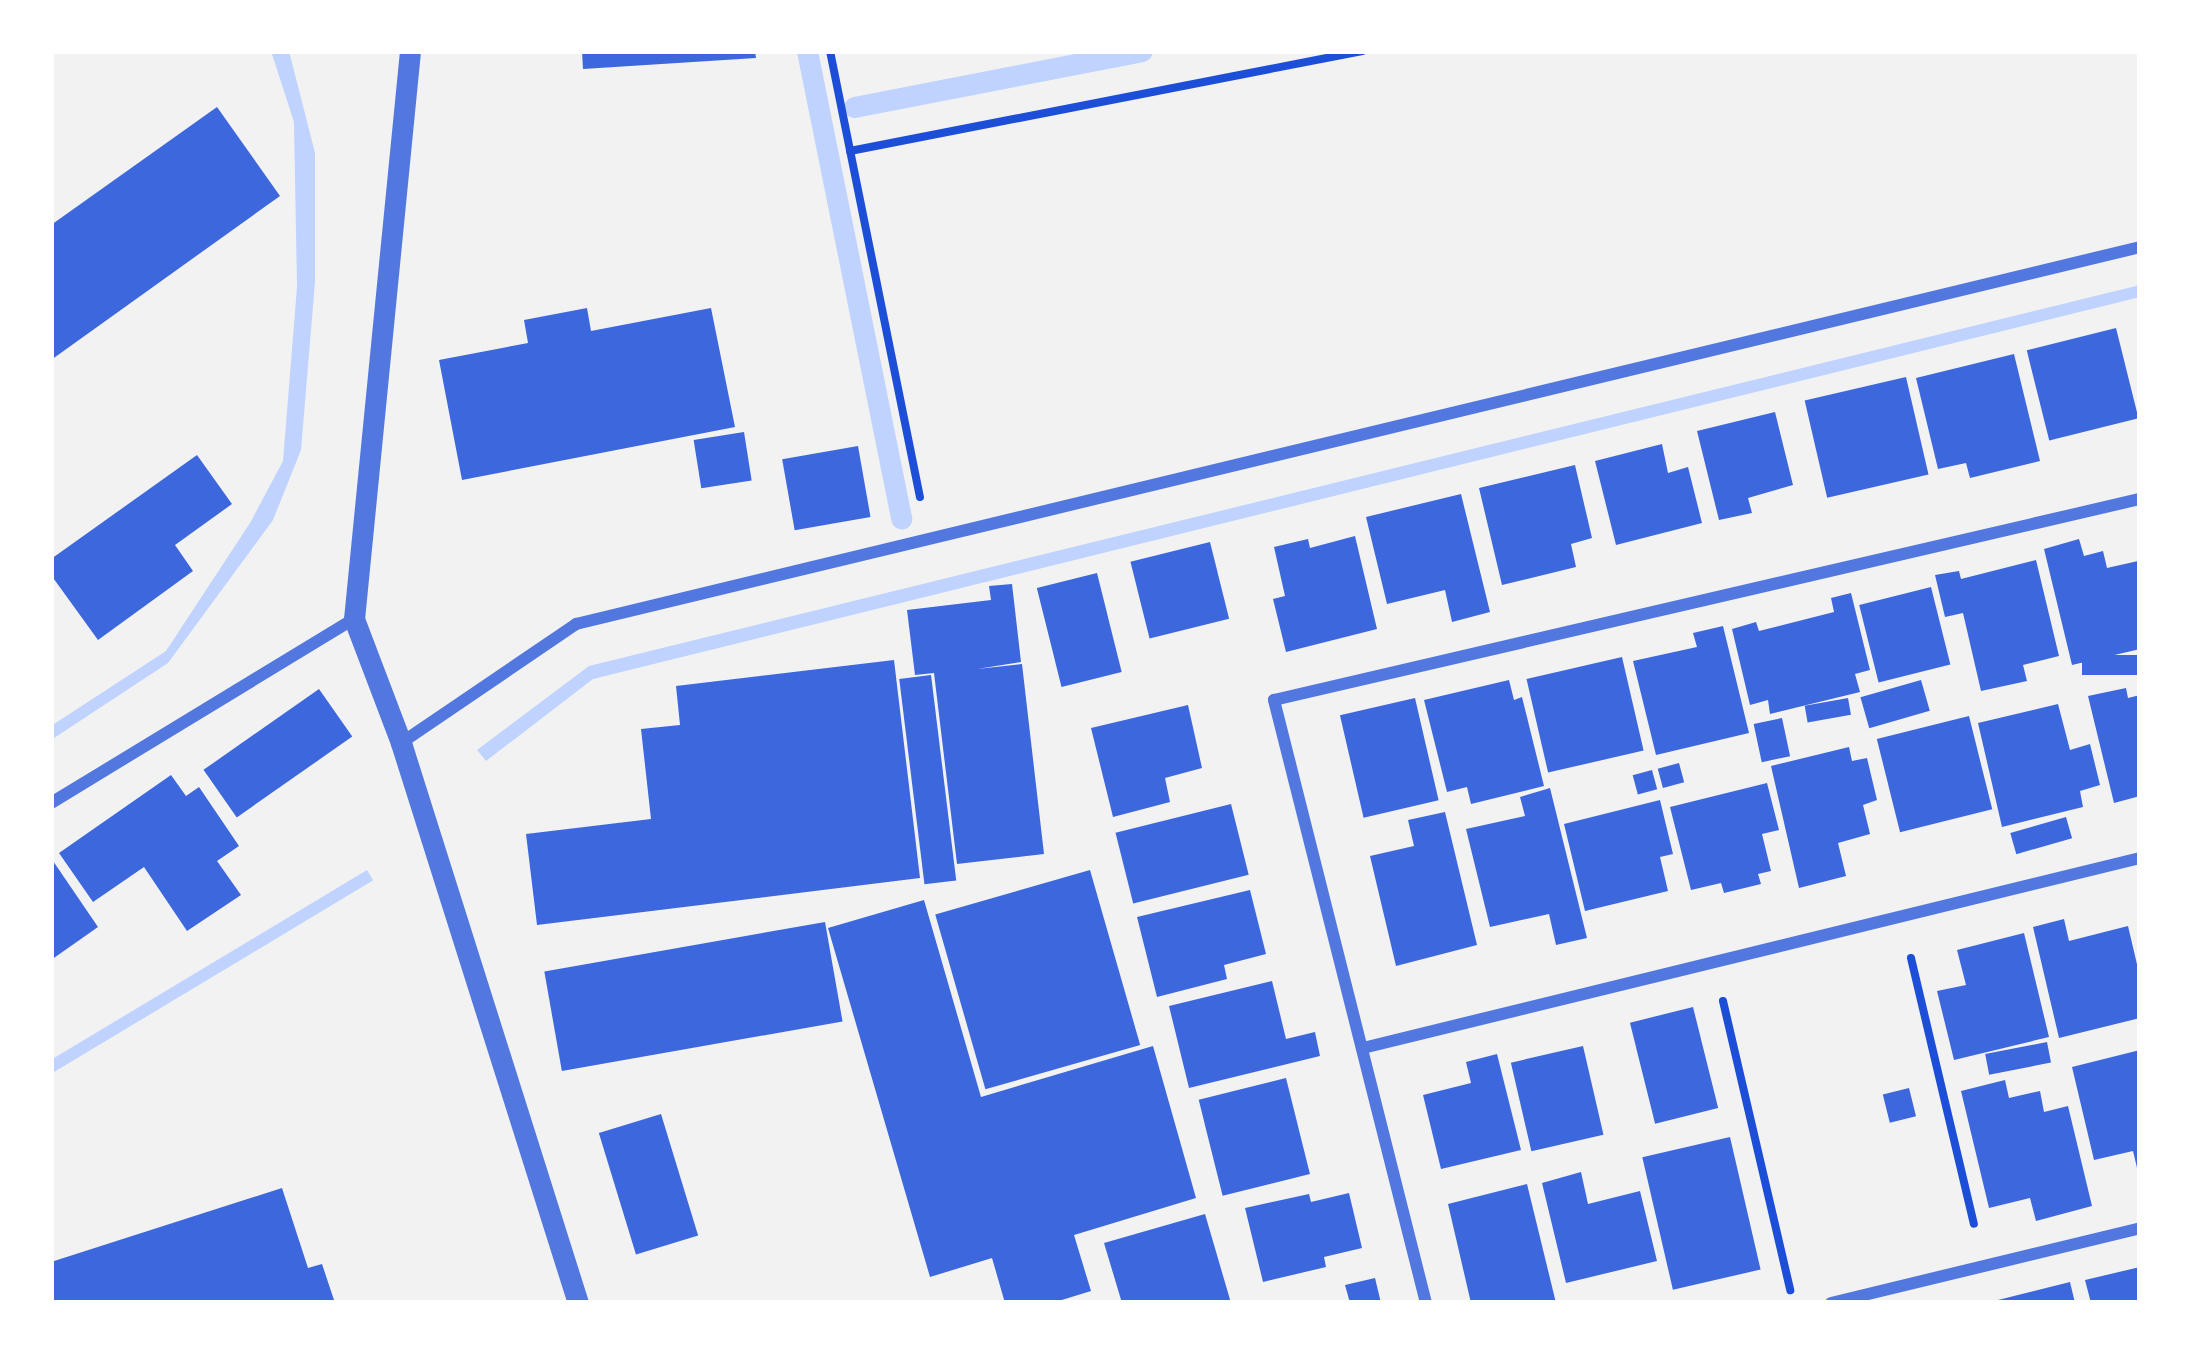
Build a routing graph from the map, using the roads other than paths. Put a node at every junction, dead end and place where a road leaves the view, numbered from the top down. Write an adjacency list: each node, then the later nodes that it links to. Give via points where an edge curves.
1 (410, 51): 4 (street)
2 (2140, 247): 5 (street, via 575,624)
3 (2140, 500): 8 (street, via 1274,700)
4 (354, 620): 5 (street); 6 (street)
5 (400, 743): 10 (street)
6 (51, 803)
7 (2140, 858): 8 (street)
8 (1363, 1048): 11 (street)
9 (2140, 1228): 12 (street)
10 (578, 1303)
11 (1426, 1303)
12 (1831, 1303)

